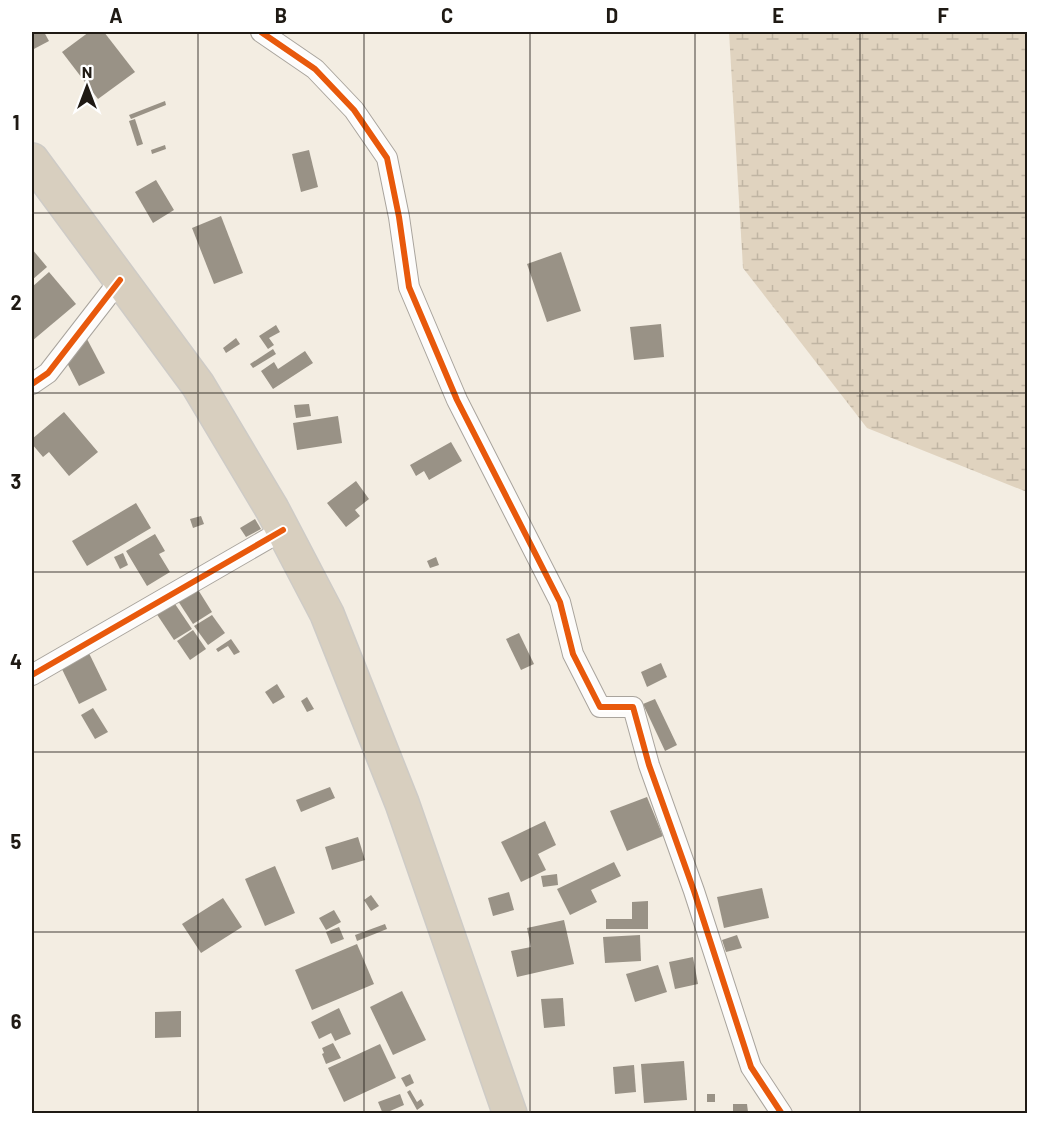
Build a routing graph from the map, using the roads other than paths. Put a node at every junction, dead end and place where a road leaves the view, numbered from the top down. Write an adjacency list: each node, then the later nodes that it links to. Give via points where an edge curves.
1 (261, 32): 8 (street, via 315,69 354,110 387,158 409,287 457,400 560,602 573,654 600,707 633,707 751,1067)
2 (32, 160): 3 (highway)
3 (120, 280): 4 (street, via 48,373); 5 (highway, via 198,385)
4 (32, 384)
5 (283, 530): 6 (street); 7 (highway, via 327,614 402,803)
6 (32, 675)
7 (510, 1113)
8 (782, 1113)

